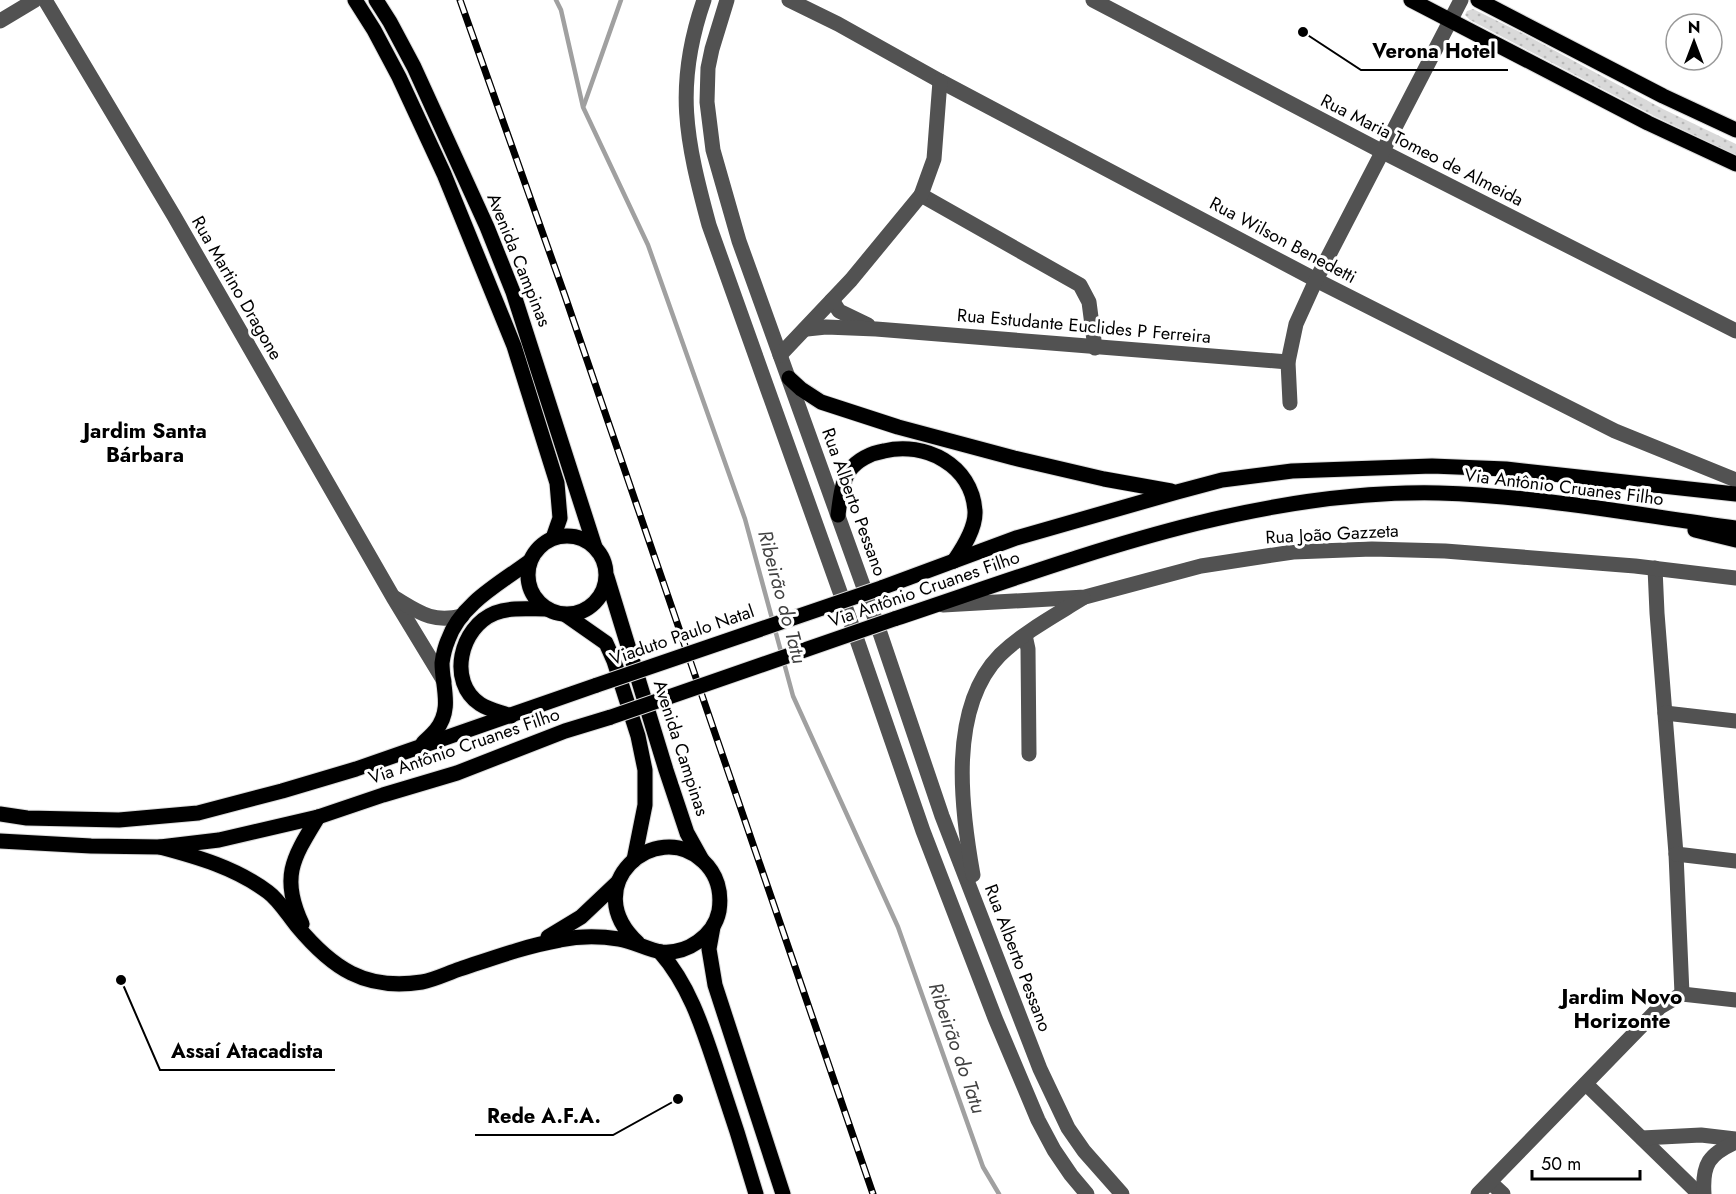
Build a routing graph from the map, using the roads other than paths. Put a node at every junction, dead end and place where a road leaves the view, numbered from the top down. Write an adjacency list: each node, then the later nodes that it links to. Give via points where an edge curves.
1 (35, 0): 15 (street)
2 (45, 0): 48 (street, Rua Martino Dragone)
3 (355, 0): 27 (main road, Avenida Campinas, via 399,76 439,163)
4 (376, 0): 26 (main road, Avenida Campinas, via 414,67 487,227)
5 (704, 0): 85 (street, via 687,65 685,106 692,161 709,225 923,831 995,1018 1038,1120)
6 (727, 0): 29 (street, Rua Alberto Pessano, via 708,68 709,131 729,211)
7 (789, 0): 13 (street, Rua Wilson Benedetti)
8 (815, 0): 13 (street)
9 (1093, 0): 18 (street, Rua Maria Tomeo de Almeida)
10 (1412, 0): 14 (main road)
11 (1461, 0): 14 (street)
12 (1478, 0): 17 (main road)
13 (822, 16): 16 (street, Rua Wilson Benedetti)
14 (1450, 20): 18 (street); 19 (main road)
15 (0, 21)
16 (939, 81): 20 (street, via 934,159); 21 (street, Rua Wilson Benedetti)
17 (1736, 130)
18 (1383, 152): 21 (street); 25 (street, Rua Maria Tomeo de Almeida)
19 (1736, 164)
20 (921, 195): 22 (street); 28 (street, via 1080,285 1089,302)
21 (1316, 280): 30 (street, via 1296,324); 33 (street, Rua Wilson Benedetti, via 1615,431)
22 (832, 300): 23 (street); 24 (street, Rua Estudante Euclides P Ferreira, via 839,311)
23 (807, 329): 24 (street, Rua Estudante Euclides P Ferreira); 29 (street)
24 (876, 329): 28 (street, Rua Estudante Euclides P Ferreira)
25 (1736, 331)
26 (529, 339): 27 (main road); 41 (main road, Avenida Campinas)
27 (514, 346): 39 (main road, Avenida Campinas, via 557,483 560,518)
28 (1095, 348): 30 (street, Rua Estudante Euclides P Ferreira)
29 (780, 355): 31 (street, Rua Alberto Pessano)
30 (1288, 362): 32 (street)
31 (789, 378): 34 (main road, via 821,402 898,427 1025,461); 36 (street, Rua Alberto Pessano)
32 (1290, 403)
33 (1736, 480)
34 (1177, 492): 35 (main road, Via Antônio Cruanes Filho, via 1222,480 1292,471 1432,466 1506,469); 43 (main road, Via Antônio Cruanes Filho, via 1016,538)
35 (1736, 494)
36 (838, 516): 43 (main road, via 844,482 865,457 894,448 934,454 956,469 973,499 971,529); 71 (street, Rua Alberto Pessano)
37 (1664, 518): 38 (main road, Via Antônio Cruanes Filho); 40 (main road, via 1693,530); 50 (main road, Via Antônio Cruanes Filho, via 1512,497 1448,494 1369,495 1301,502 1144,536)
38 (1736, 528)
39 (553, 538): 41 (main road, via 576,537); 42 (main road)
40 (1736, 540)
41 (596, 547): 45 (main road, via 604,560)
42 (530, 561): 51 (main road, via 529,587); 53 (main road, Rua Martino Dragone)
43 (954, 561): 47 (main road, Via Antônio Cruanes Filho)
44 (1655, 568): 46 (street, Rua João Gazzeta); 49 (street, Rua João Gazzeta, via 1445,550 1293,552 1201,566); 57 (street)
45 (607, 577): 52 (main road, via 594,605 581,613); 68 (main road, Avenida Campinas, via 669,780 687,833)
46 (1736, 578)
47 (881, 588): 56 (main road, Viaduto Paulo Natal, bridge)
48 (393, 597): 53 (street, Rua Martino Dragone, via 435,619); 55 (street, Rua Martino Dragone)
49 (1085, 597): 50 (street, Rua João Gazzeta); 54 (street)
50 (934, 605): 63 (main road, Via Antônio Cruanes Filho, bridge, via 565,731 457,773)
51 (546, 609): 52 (main road); 58 (main road, via 513,609 494,614 482,622 465,646 460,661 467,690 480,704)
52 (566, 615): 67 (main road, Avenida Campinas, via 606,642 638,736 645,770 645,805)
53 (462, 616): 55 (main road, Rua Martino Dragone, via 448,638 442,662)
54 (1025, 635): 61 (street); 71 (street, via 985,674 969,710 964,813)
55 (444, 681): 60 (main road, Rua Martino Dragone, via 445,712 437,729)
56 (597, 685): 58 (main road, Via Antônio Cruanes Filho)
57 (1665, 712): 59 (street); 66 (street)
58 (511, 716): 60 (main road, Via Antônio Cruanes Filho)
59 (1736, 721)
60 (418, 747): 62 (main road, Via Antônio Cruanes Filho, via 282,791 198,813 119,820)
61 (1029, 754)
62 (0, 814)
63 (318, 817): 65 (main road, Via Antônio Cruanes Filho, via 219,840); 73 (main road, via 292,865 290,884 294,908)
64 (0, 841): 65 (main road, Via Antônio Cruanes Filho)
65 (160, 847): 73 (main road, via 199,857 270,893)
66 (1676, 854): 69 (street); 77 (street)
67 (634, 860): 68 (main road, via 650,850 668,847 686,850); 70 (main road)
68 (702, 860): 72 (main road, via 718,884 720,899)
69 (1736, 861)
70 (618, 882): 74 (main road, via 618,916); 75 (main road, via 581,916)
71 (978, 908): 86 (street, Rua Alberto Pessano, via 1054,1101 1084,1151)
72 (713, 927): 76 (main road, via 690,947); 84 (main road, via 709,949 715,985)
73 (311, 943): 75 (main road, via 334,964 360,979 389,984 423,982)
74 (638, 943): 75 (main road, via 617,938 572,937); 76 (main road)
75 (534, 944)
76 (660, 952): 83 (main road, via 688,992 702,1027)
77 (1682, 994): 78 (street); 79 (street, via 1660,1007)
78 (1736, 1000)
79 (1586, 1084): 80 (street); 82 (street)
80 (1642, 1138): 81 (street, via 1701,1135); 89 (street)
81 (1736, 1141): 90 (street, via 1708,1160)
82 (1490, 1182): 87 (street); 88 (street)
83 (756, 1194)
84 (783, 1194)
85 (1087, 1194)
86 (1122, 1194)
87 (1478, 1194)
88 (1503, 1194)
89 (1699, 1194)
90 (1704, 1194)

